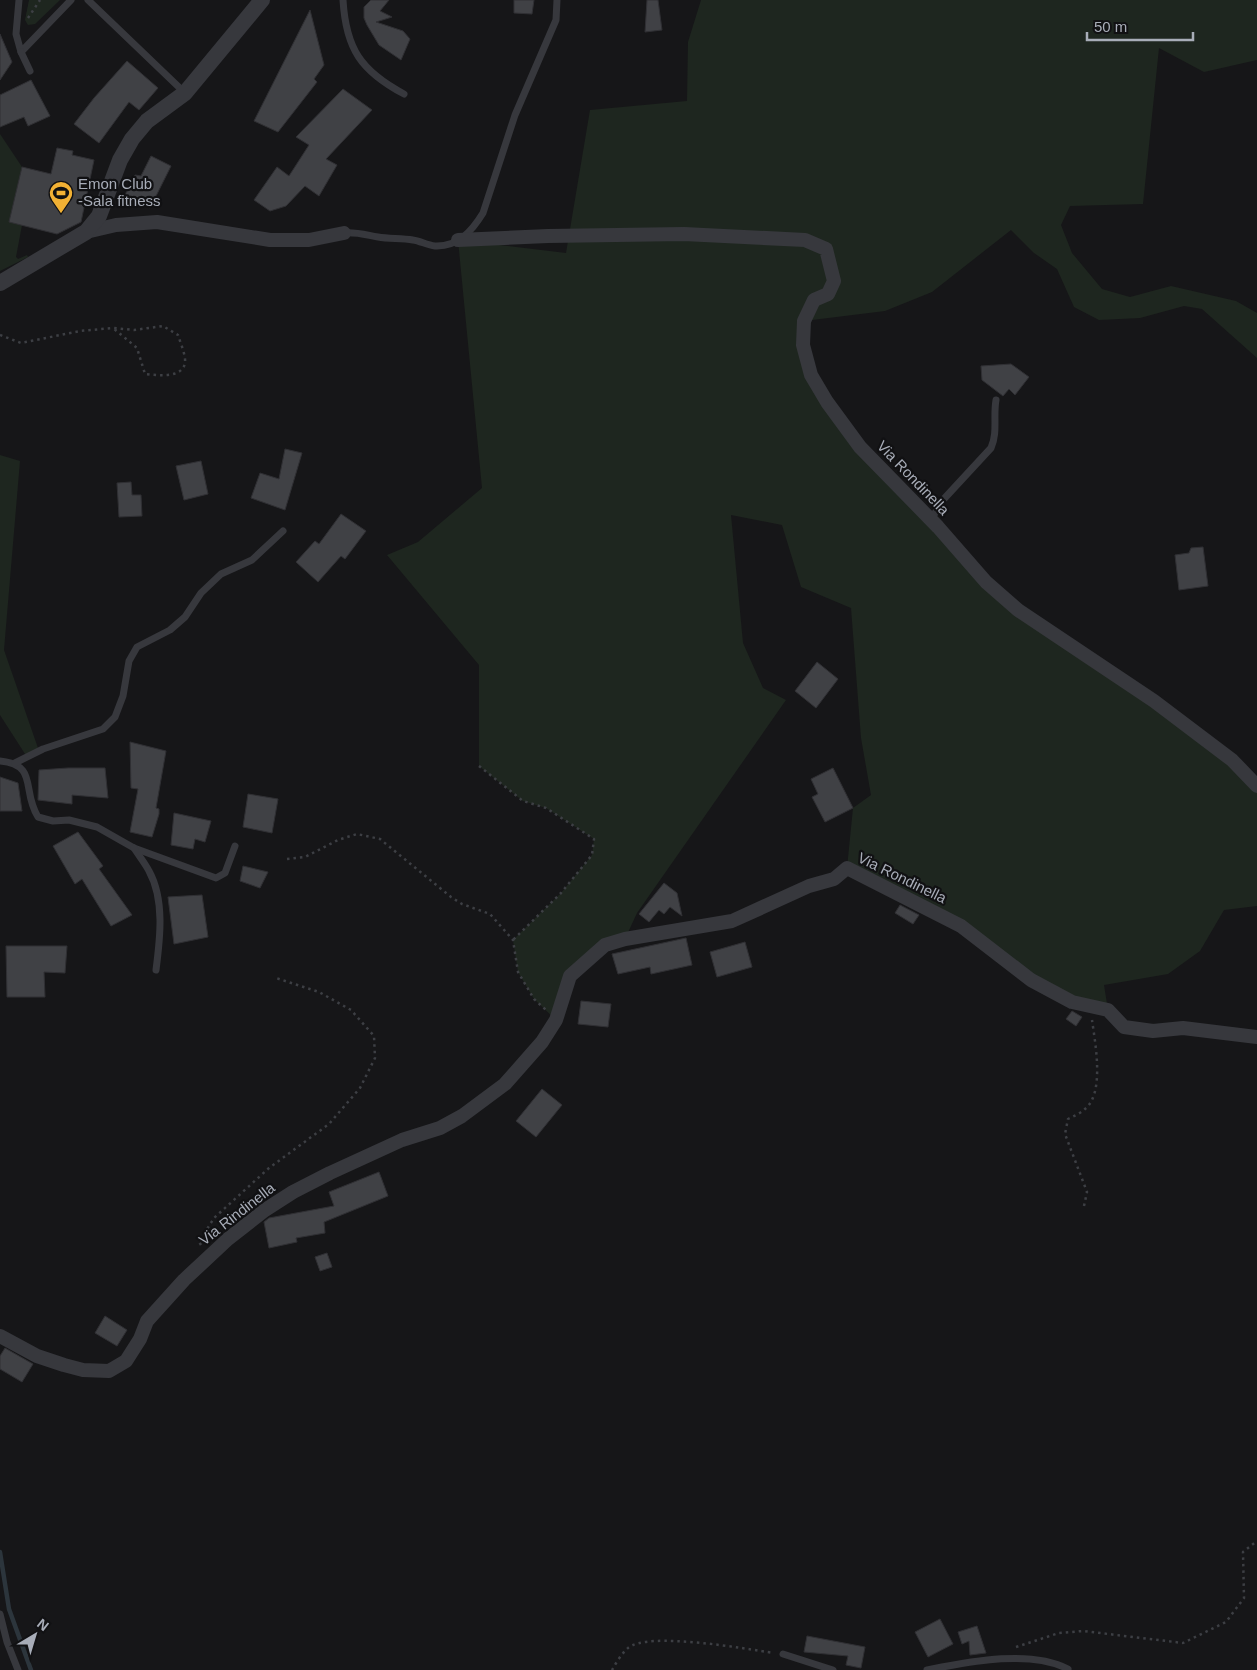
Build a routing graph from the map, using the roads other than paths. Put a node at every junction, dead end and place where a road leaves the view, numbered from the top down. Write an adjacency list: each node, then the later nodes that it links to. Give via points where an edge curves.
1 (19, 0): 7 (lane, via 16,34)
2 (71, 0): 7 (lane)
3 (88, 0): 9 (lane)
4 (262, 0): 9 (street)
5 (343, 0): 10 (lane, via 347,30 356,52 369,71)
6 (557, 0): 13 (lane, via 556,20 515,114 482,213 475,226)
7 (21, 52): 8 (lane)
8 (30, 71)
9 (185, 93): 11 (street, via 147,121 132,138 99,216)
10 (404, 94)
11 (86, 232): 12 (street, via 116,225 157,222 270,240 309,240); 14 (street)
12 (344, 233): 13 (lane, via 414,240 434,246)
13 (458, 240): 16 (street, Via Rondinella, via 684,234 804,240 826,249 834,281 828,294 814,300 804,321 803,345 811,375 860,447)
14 (0, 282)
15 (996, 400): 16 (lane, via 996,438 991,448 942,501)
16 (931, 520): 20 (street, Via Rondinella, via 986,582 1018,610 1154,701 1232,760)
17 (283, 532): 19 (lane, via 252,560 221,574 201,593 185,618 170,630 137,647 129,661 123,696 104,730 43,749)
18 (0, 761): 19 (lane)
19 (15, 763): 22 (lane, via 25,771 31,806 38,817 97,827)
20 (1257, 786)
21 (235, 846): 22 (lane, via 225,873 216,878)
22 (134, 848): 23 (lane, via 150,873 158,901 160,938)
23 (156, 970)
24 (556, 1020): 25 (street, Via Rondinella, via 570,976 605,945 732,921 810,886 834,879 847,868 961,926 1031,980 1072,1002 1108,1010 1124,1027 1153,1031 1183,1028); 26 (street, Via Rindinella, via 542,1042 505,1084 462,1116 440,1128 402,1140 293,1192 265,1210 210,1256 147,1322 126,1361 109,1371 64,1365 37,1356)
25 (1257, 1037)
26 (0, 1336)
27 (0, 1614): 30 (lane)
28 (783, 1654): 31 (lane)
29 (1068, 1669): 32 (lane, via 1054,1661 1026,1659 991,1660)
30 (18, 1670)
31 (834, 1670)
32 (927, 1670)

